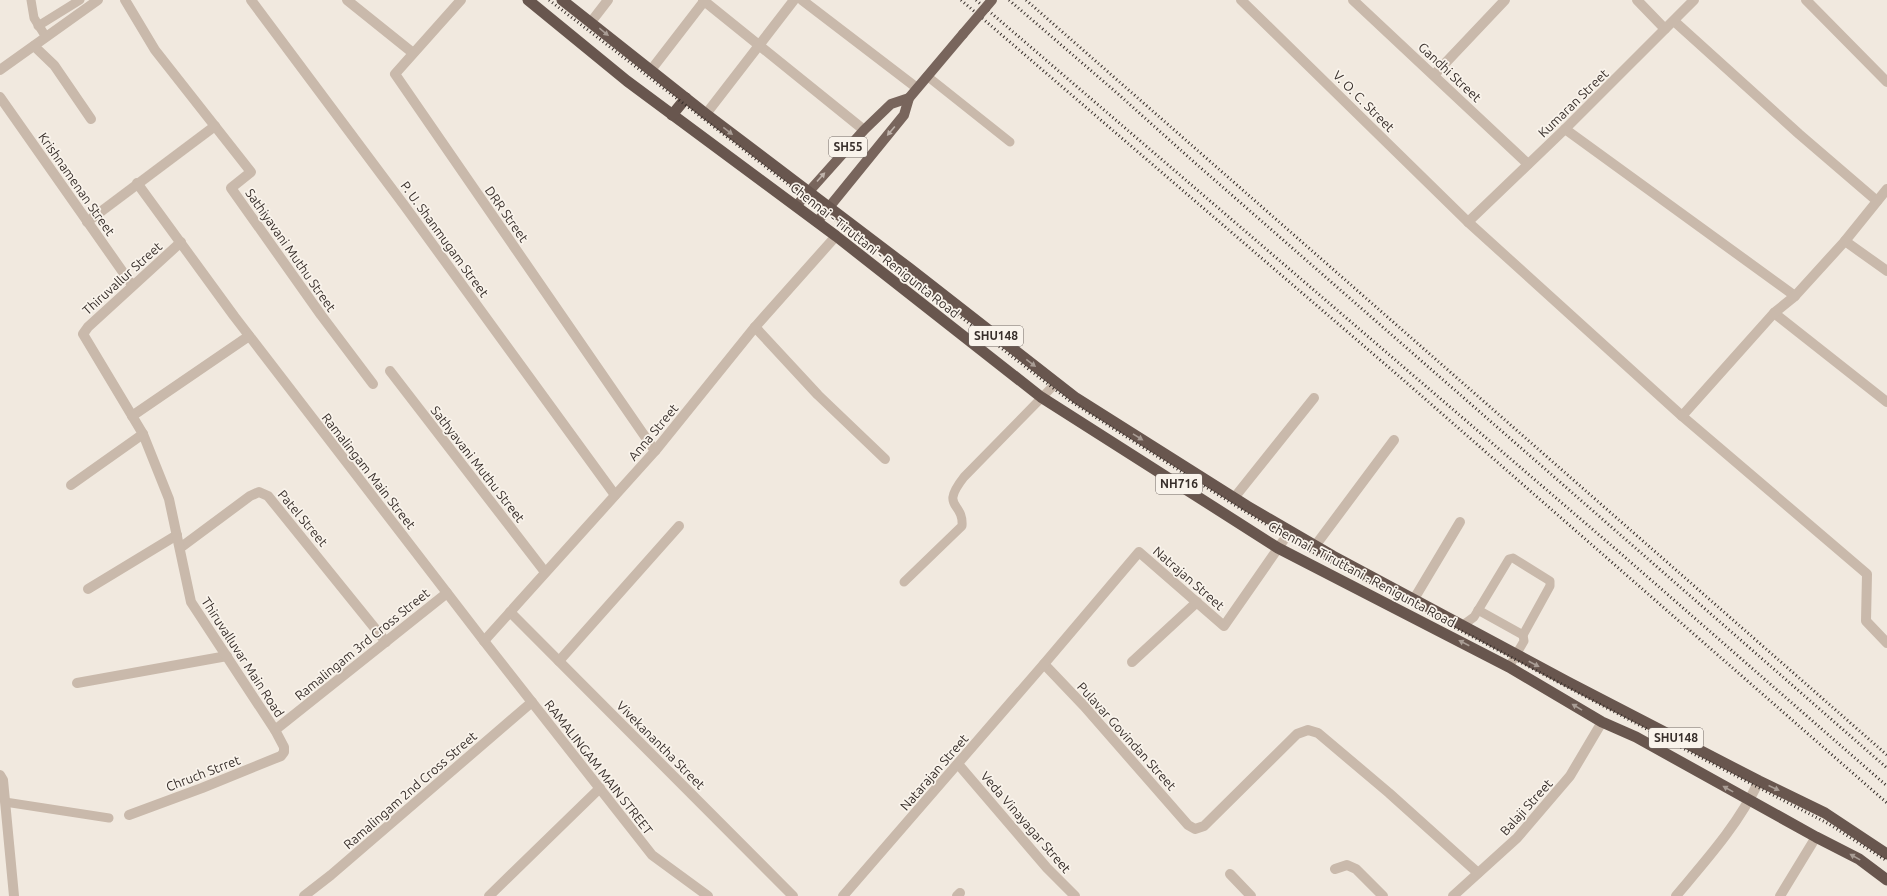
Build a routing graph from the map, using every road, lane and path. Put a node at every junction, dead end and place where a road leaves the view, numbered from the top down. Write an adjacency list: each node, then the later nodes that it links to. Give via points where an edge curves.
1 (31, 0): 23 (lane)
2 (80, 0): 23 (lane)
3 (98, 0): 25 (street)
4 (125, 0): 41 (street, Sathiyavani Muthu Street, via 155,50)
5 (251, 0): 78 (street, P. U. Shanmugam Street, via 404,204)
6 (347, 0): 28 (street)
7 (461, 0): 28 (street, DRR Street)
8 (528, 0): 39 (highway, Chennai - Tiruttani - Renigunta Road / NH716)
9 (562, 0): 22 (highway, Chennai - Tiruttani - Renigunta Road / SHU148)
10 (608, 0): 22 (street)
11 (704, 0): 27 (street); 30 (street)
12 (794, 0): 27 (street)
13 (802, 0): 34 (street)
14 (992, 0): 32 (main road, bridge)
15 (1241, 0): 54 (street, V. O. C. Street)
16 (1353, 0): 31 (street, Gandhi Street)
17 (1505, 0): 31 (street)
18 (1638, 0): 24 (street)
19 (1694, 0): 21 (street, Kumaran Street)
20 (1806, 0): 33 (street)
21 (1674, 21): 24 (street, Kumaran Street); 49 (street)
22 (591, 22): 30 (highway, Chennai - Tiruttani - Renigunta Road / SHU148, one-way to 30)
23 (38, 26): 25 (lane)
24 (1665, 30): 42 (street, Kumaran Street)
25 (46, 37): 26 (street)
26 (34, 46): 29 (street); 40 (street, via 54,65)
27 (760, 46): 38 (street); 43 (street)
28 (413, 53): 75 (street, DRR Street, via 395,74)
29 (0, 70)
30 (651, 70): 36 (highway, Chennai - Tiruttani - Renigunta Road / SHU148)
31 (1434, 75): 45 (street, Gandhi Street)
32 (927, 76): 34 (main road); 44 (lane)
33 (1887, 82)
34 (917, 88): 37 (main road)
35 (0, 97): 52 (street, Krishnamenan Street)
36 (686, 98): 38 (highway, Chennai - Tiruttani - Renigunta Road / SHU148); 39 (highway)
37 (909, 98): 43 (main road, SH55, via 891,104); 51 (main road, SH55, one-way to 51, via 904,115)
38 (706, 114): 48 (highway, Chennai - Tiruttani - Renigunta Road / SHU148, one-way to 48)
39 (672, 115): 50 (highway, Chennai - Tiruttani - Renigunta Road / NH716)
40 (91, 119)
41 (215, 126): 46 (street); 67 (street, Sathiyavani Muthu Street, via 251,172 231,188)
42 (1565, 129): 45 (street, Kumaran Street); 60 (street)
43 (864, 130): 48 (main road, SH55, one-way to 43)
44 (1010, 142)
45 (1528, 164): 54 (street, Kumaran Street)
46 (137, 183): 52 (street); 57 (street)
47 (1887, 189): 49 (street)
48 (808, 191): 50 (main road, SH55); 51 (highway, Chennai - Tiruttani - Renigunta Road / SHU148)
49 (1877, 201): 56 (street)
50 (796, 206): 53 (highway, Chennai - Tiruttani - Renigunta Road / NH716)
51 (828, 208): 53 (main road, SH55); 66 (highway, Chennai - Tiruttani - Renigunta Road / SHU148, one-way to 66)
52 (87, 222): 59 (street, Krishnamenan Street)
53 (817, 222): 55 (highway, Chennai - Tiruttani - Renigunta Road / NH716)
54 (1468, 222): 72 (street, V. O. C. Street)
55 (836, 236): 62 (street, Anna Street); 68 (highway, Chennai - Tiruttani - Renigunta Road / NH716)
56 (1846, 241): 58 (street); 60 (street)
57 (181, 242): 59 (street, Thiruvallur Street); 64 (street, Ramalingam Main Street)
58 (1887, 271)
59 (132, 285): 63 (street, Thiruvallur Street, via 88,327)
60 (1795, 296): 61 (street)
61 (1774, 313): 70 (street); 72 (street)
62 (755, 326): 75 (street, Anna Street); 76 (street, via 818,395)
63 (84, 334): 71 (street, Thiruvalluvar Main Road)
64 (249, 336): 71 (street); 90 (street, Ramalingam Main Street)
65 (390, 371): 87 (street, Sathyavani Muthu Street)
66 (1056, 383): 68 (lane); 79 (highway, Chennai - Tiruttani - Renigunta Road / SHU148, one-way to 79)
67 (373, 384)
68 (1041, 397): 86 (highway, Chennai - Tiruttani - Renigunta Road / NH716); 88 (lane, via 954,490 952,498 963,520 962,526)
69 (1314, 398): 79 (street)
70 (1887, 402)
71 (132, 416): 73 (street, Thiruvalluvar Main Road)
72 (1682, 416): 99 (street, V. O. C. Street, via 1866,574 1866,621)
73 (143, 434): 77 (street); 83 (street, Thiruvalluvar Main Road, via 169,499)
74 (1394, 440): 84 (street)
75 (655, 451): 78 (street, Anna Street)
76 (885, 459)
77 (71, 485)
78 (615, 495): 87 (street, Anna Street)
79 (1234, 498): 82 (highway, Chennai - Tiruttani - Renigunta Road / SHU148)
80 (1460, 522): 91 (street)
81 (679, 526): 102 (street)
82 (1290, 531): 84 (highway, Chennai - Tiruttani - Renigunta Road / SHU148); 86 (street)
83 (177, 535): 85 (street, Thiruvalluvar Main Road); 89 (street)
84 (1316, 546): 91 (highway, Chennai - Tiruttani - Renigunta Road / SHU148)
85 (180, 548): 98 (street, Patel Street, via 250,496 259,492 268,496); 101 (street, Thiruvalluvar Main Road, via 191,602)
86 (1278, 548): 92 (street, Natrajan Street, via 1224,626); 105 (highway, Chennai - Tiruttani - Renigunta Road / NH716, one-way to 86)
87 (545, 572): 94 (street, Anna Street)
88 (904, 582)
89 (88, 589)
90 (447, 593): 97 (street, Ramalingam Main Street); 98 (street, Ramalingam 3rd Cross Street)
91 (1414, 599): 95 (highway, Chennai - Tiruttani - Renigunta Road / SHU148)
92 (1197, 602): 103 (street); 104 (street, Natrajan Street, via 1139,552)
93 (1478, 610): 95 (lane, via 1474,617); 96 (lane); 96 (lane, via 1509,559 1513,558 1550,581 1550,586)
94 (510, 612): 97 (street, Anna Street); 102 (street, Vivekanantha Street)
95 (1463, 625): 100 (highway, Chennai - Tiruttani - Renigunta Road / SHU148)
96 (1523, 635): 100 (lane, via 1524,641)
97 (484, 641): 107 (street, RAMALINGAM MAIN STREET)
98 (386, 642): 109 (street, Ramalingam 3rd Cross Street)
99 (1887, 642)
100 (1516, 654): 105 (lane); 113 (highway, Chennai - Tiruttani - Renigunta Road / SHU148, one-way to 113)
101 (227, 656): 106 (street); 109 (street, Thiruvalluvar Main Road)
102 (559, 661): 129 (street, Vivekanantha Street)
103 (1132, 662)
104 (1044, 664): 111 (street, Natarajan Street); 122 (street, Pulavar Govindan Street, via 1188,825 1195,829 1204,826 1297,734 1308,730 1318,733)
105 (1509, 667): 108 (highway, Chennai - Tiruttani - Renigunta Road / NH716, one-way to 105)
106 (77, 683)
107 (532, 702): 114 (street, RAMALINGAM MAIN STREET); 127 (street, Ramalingam 2nd Cross Street)
108 (1602, 722): 115 (highway, Chennai - Tiruttani - Renigunta Road / NH716, one-way to 108, via 1636,737); 122 (street, Balaji Street, via 1570,776 1518,838)
109 (275, 730): 110 (street, Thiruvalluvar Main Road)
110 (284, 752): 117 (street, Chruch Strret, via 281,756)
111 (958, 764): 130 (street, Natarajan Street); 131 (street, Veda Vinayagar Street, via 1047,868)
112 (0, 775): 116 (street, via 3,780)
113 (1759, 781): 115 (street); 120 (highway, Chennai - Tiruttani - Renigunta Road / SHU148, one-way to 120, via 1825,813)
114 (600, 788): 125 (street, RAMALINGAM MAIN STREET, via 652,855); 128 (street)
115 (1750, 800): 119 (highway, Chennai - Tiruttani - Renigunta Road / NH716); 135 (street, via 1728,833)
116 (5, 802): 118 (lane); 126 (street)
117 (129, 815)
118 (109, 818)
119 (1816, 837): 124 (highway, Chennai - Tiruttani - Renigunta Road / NH716, one-way to 119, via 1860,859); 136 (street)
120 (1887, 854)
121 (1335, 869): 133 (street, via 1347,864 1356,869)
122 (1478, 873): 134 (street, Balaji Street)
123 (1230, 874): 132 (street)
124 (1887, 880)
125 (703, 895)
126 (14, 896)
127 (304, 896)
128 (489, 896)
129 (793, 896)
130 (843, 896)
131 (1075, 896)
132 (1251, 896)
133 (1383, 896)
134 (1453, 896)
135 (1676, 896)
136 (1780, 896)

